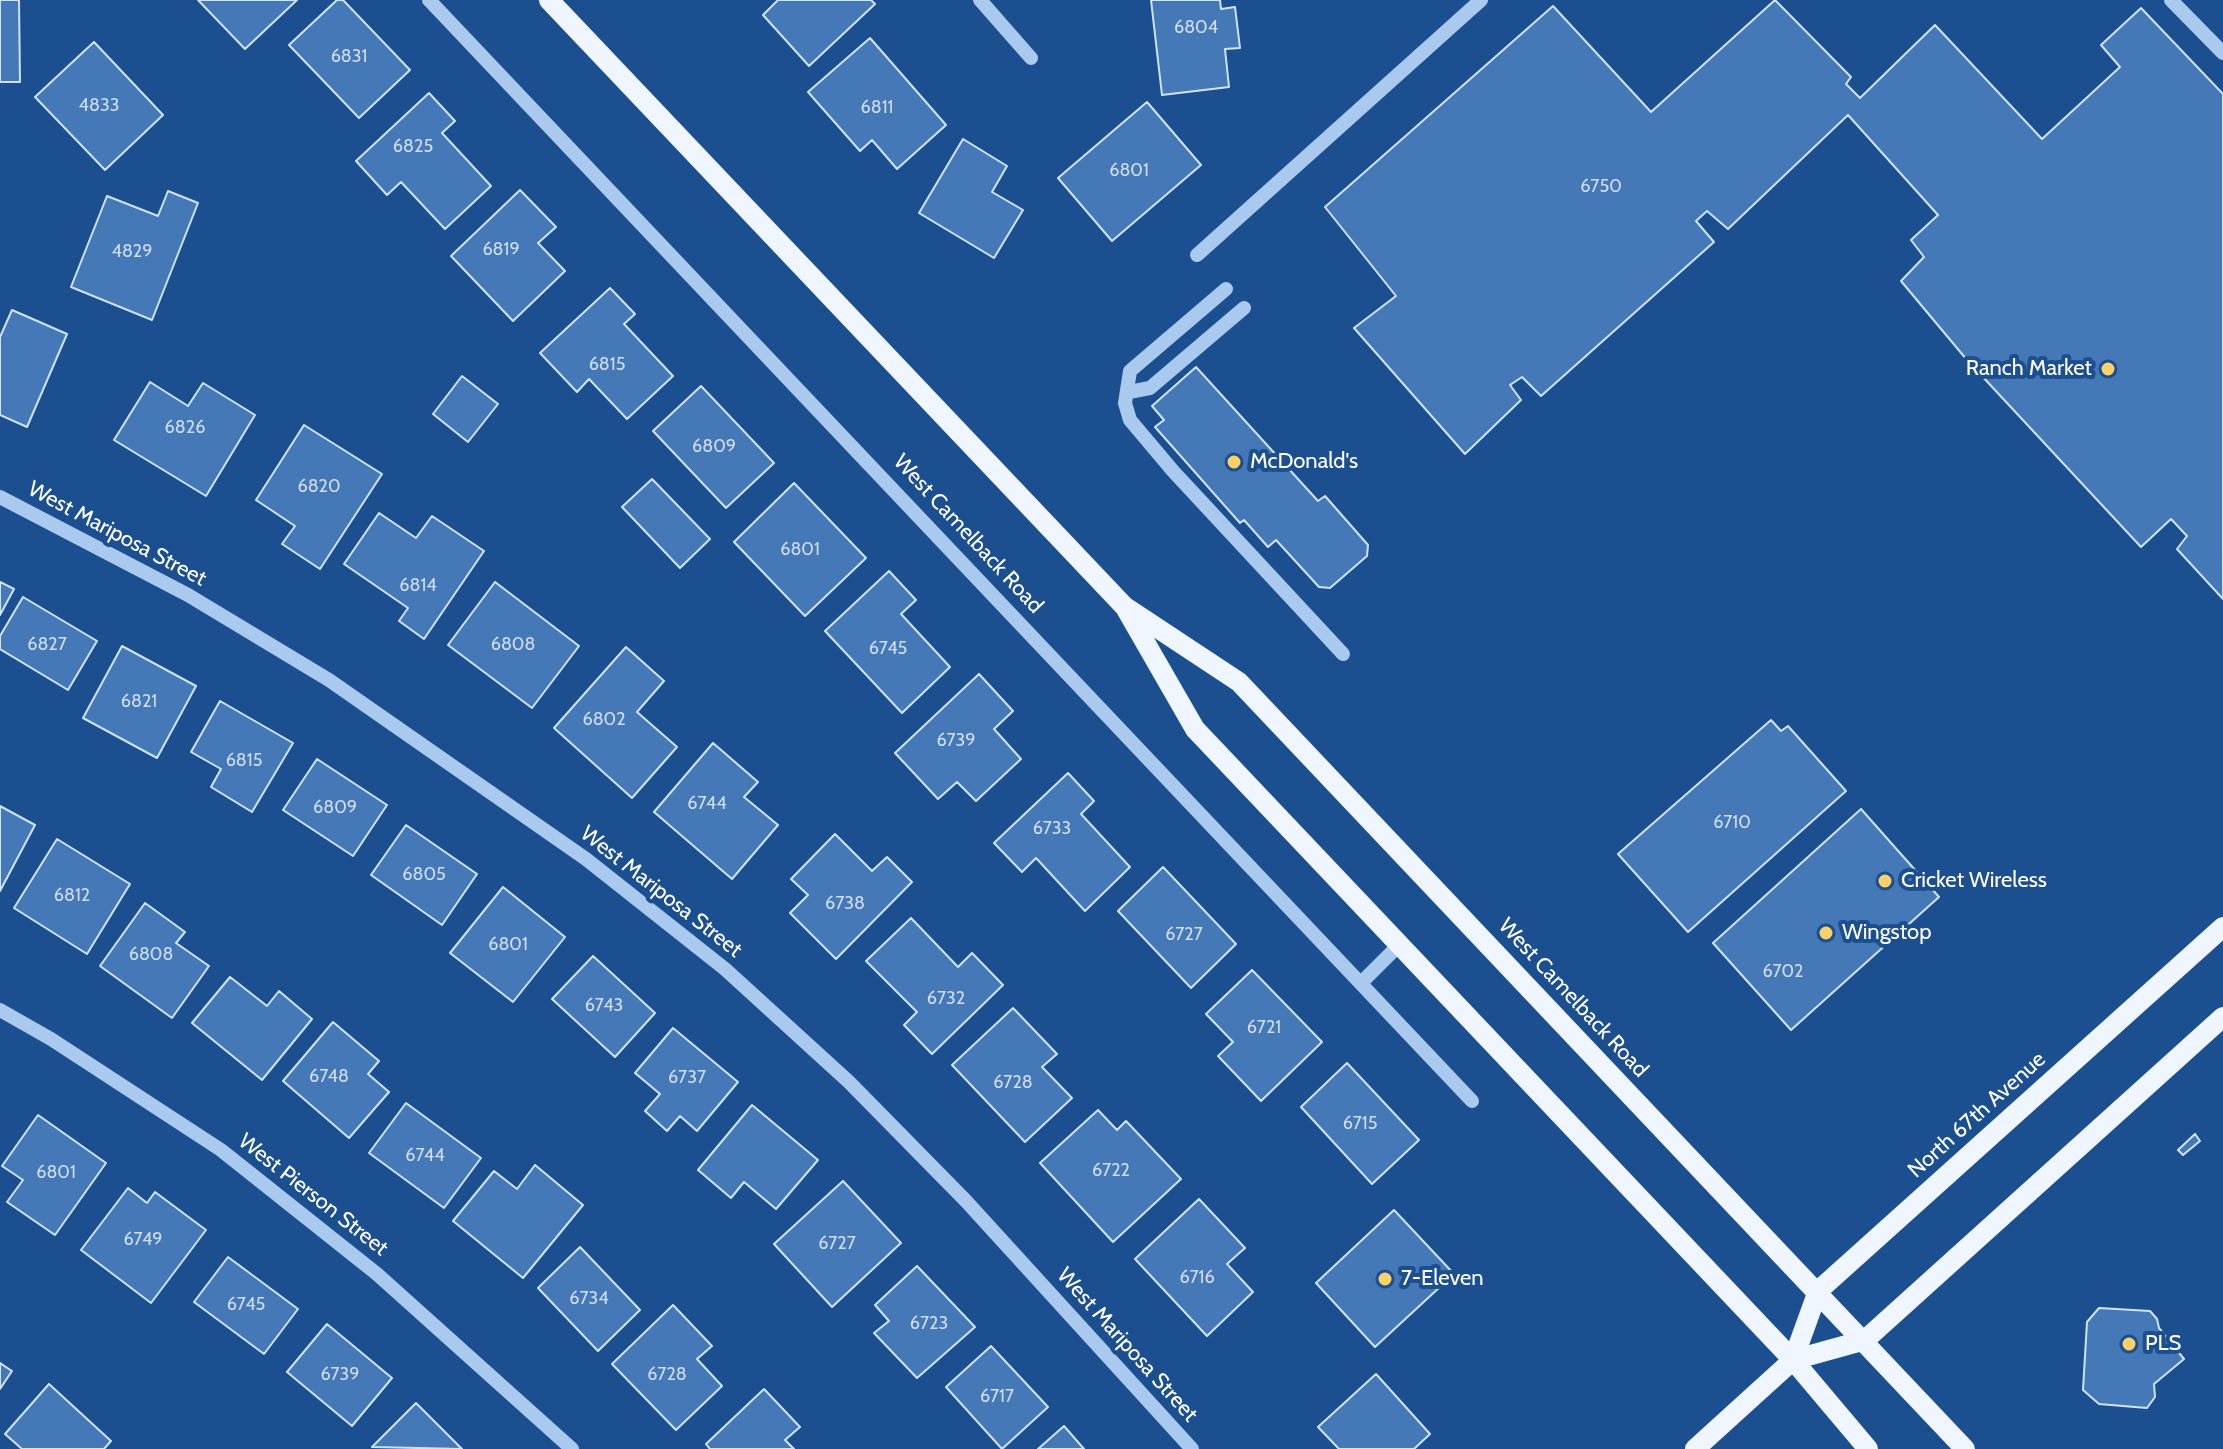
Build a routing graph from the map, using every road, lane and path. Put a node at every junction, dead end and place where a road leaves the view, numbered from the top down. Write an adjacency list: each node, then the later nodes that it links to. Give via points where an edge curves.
1 (429, 0): 17 (street, West Camelback Road)
2 (549, 0): 13 (main road, West Camelback Road)
3 (980, 0): 7 (street)
4 (1481, 0): 8 (street)
5 (2171, 0): 6 (street)
6 (2223, 53)
7 (1031, 58)
8 (1197, 255)
9 (1226, 289): 11 (street, via 1130,371)
10 (1244, 308): 11 (street, via 1150,388)
11 (1129, 392): 14 (street, via 1125,403 1130,420)
12 (0, 497): 25 (street, West Mariposa Street, via 188,595 329,680 586,859 725,969 849,1082 944,1179)
13 (1124, 606): 16 (main road, West Camelback Road, via 1195,729); 21 (main road, West Camelback Road, via 1239,682)
14 (1343, 654)
15 (2223, 927): 21 (main road, North 67th Avenue)
16 (1400, 944): 17 (street); 23 (main road, West Camelback Road)
17 (1361, 983): 20 (street, West Camelback Road)
18 (0, 1010): 24 (street, West Pierson Street, via 221,1150 377,1274)
19 (2223, 1017): 22 (main road, North 67th Avenue)
20 (1472, 1101)
21 (1818, 1291): 22 (main road, West Camelback Road); 23 (main road, North 67th Avenue)
22 (1865, 1340): 23 (main road, North 67th Avenue); 28 (main road, West Camelback Road)
23 (1793, 1360): 26 (main road, North 67th Avenue); 27 (main road, West Camelback Road)
24 (572, 1449)
25 (1192, 1449)
26 (1695, 1449)
27 (1868, 1449)
28 (1965, 1449)

